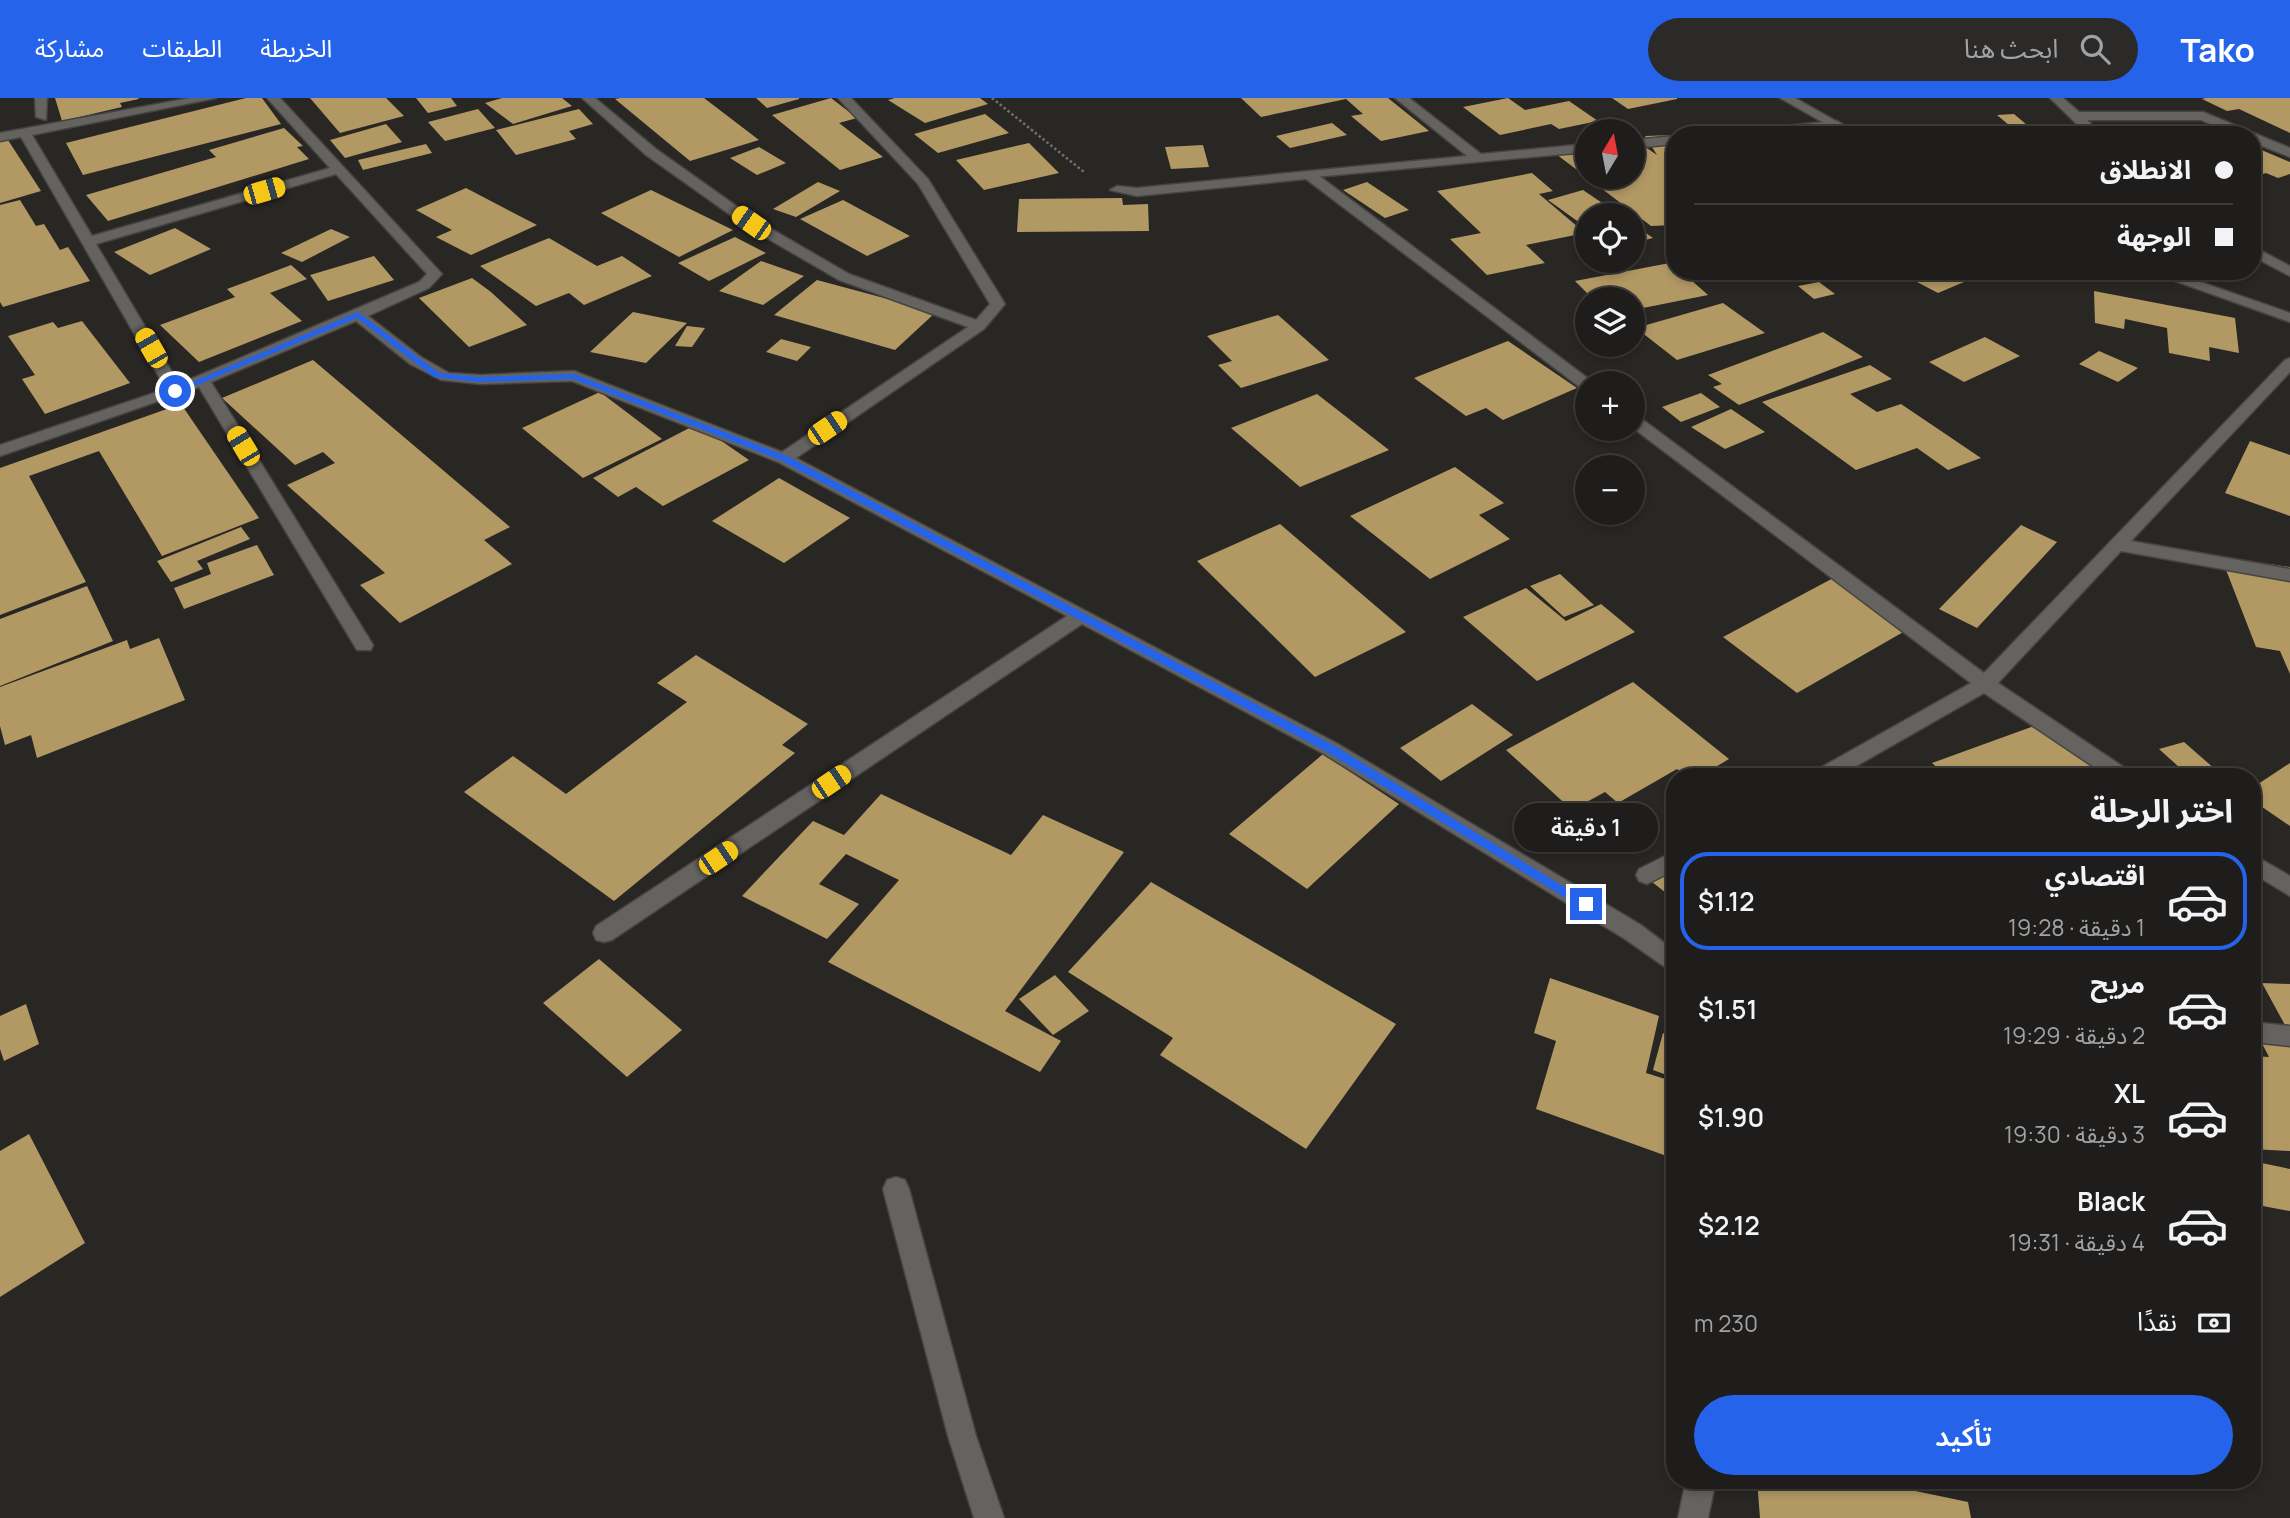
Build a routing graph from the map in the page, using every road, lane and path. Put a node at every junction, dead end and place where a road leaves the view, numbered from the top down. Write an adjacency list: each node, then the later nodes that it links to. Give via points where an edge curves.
1 (41, 98): 11 (street)
2 (210, 98): 16 (street)
3 (273, 98): 24 (street)
4 (587, 98): 33 (street, via 718,200 832,270)
5 (844, 98): 33 (street, via 923,182 999,304)
6 (992, 98): 26 (path, via 1091,178)
7 (1401, 98): 23 (street)
8 (1786, 98): 12 (street)
9 (2056, 98): 10 (street)
10 (2073, 116): 14 (street); 15 (street, via 2203,116)
11 (42, 117)
12 (1837, 125): 13 (street)
13 (1826, 126)
14 (2085, 126)
15 (2226, 126)
16 (25, 133): 17 (street); 27 (street)
17 (0, 138)
18 (1666, 141): 20 (street)
19 (2261, 141): 22 (street)
20 (1645, 143)
21 (1575, 149): 23 (street)
22 (2290, 153)
23 (1479, 159): 25 (street)
24 (339, 169): 27 (street); 31 (street, via 435,274 424,285)
25 (1308, 175): 26 (street, via 1137,192); 35 (street)
26 (1117, 190)
27 (90, 241): 37 (street)
28 (2261, 255): 29 (street)
29 (2290, 272)
30 (2180, 280): 32 (street)
31 (358, 315): 36 (street); 40 (street, via 437,375 478,380 574,376)
32 (2290, 318)
33 (979, 326): 40 (street)
34 (2290, 363): 41 (street)
35 (1575, 377)
36 (202, 379): 37 (street); 44 (street)
37 (175, 391): 39 (street)
38 (1645, 429): 45 (street)
39 (0, 451)
40 (784, 458): 43 (street)
41 (2118, 545): 42 (street); 45 (street)
42 (2290, 575)
43 (1082, 616): 52 (street); 53 (street, via 1331,749 1633,932)
44 (364, 645)
45 (1984, 684): 46 (street); 47 (street)
46 (1836, 768)
47 (2110, 768)
48 (1666, 864): 50 (street)
49 (2261, 868): 51 (street)
50 (1647, 875)
51 (2290, 887)
52 (604, 933)
53 (1666, 957)
54 (2261, 1033): 55 (street)
55 (2290, 1036)
56 (896, 1189): 58 (street, via 962,1436)
57 (1699, 1489): 59 (street)
58 (989, 1518)
59 (1693, 1518)

